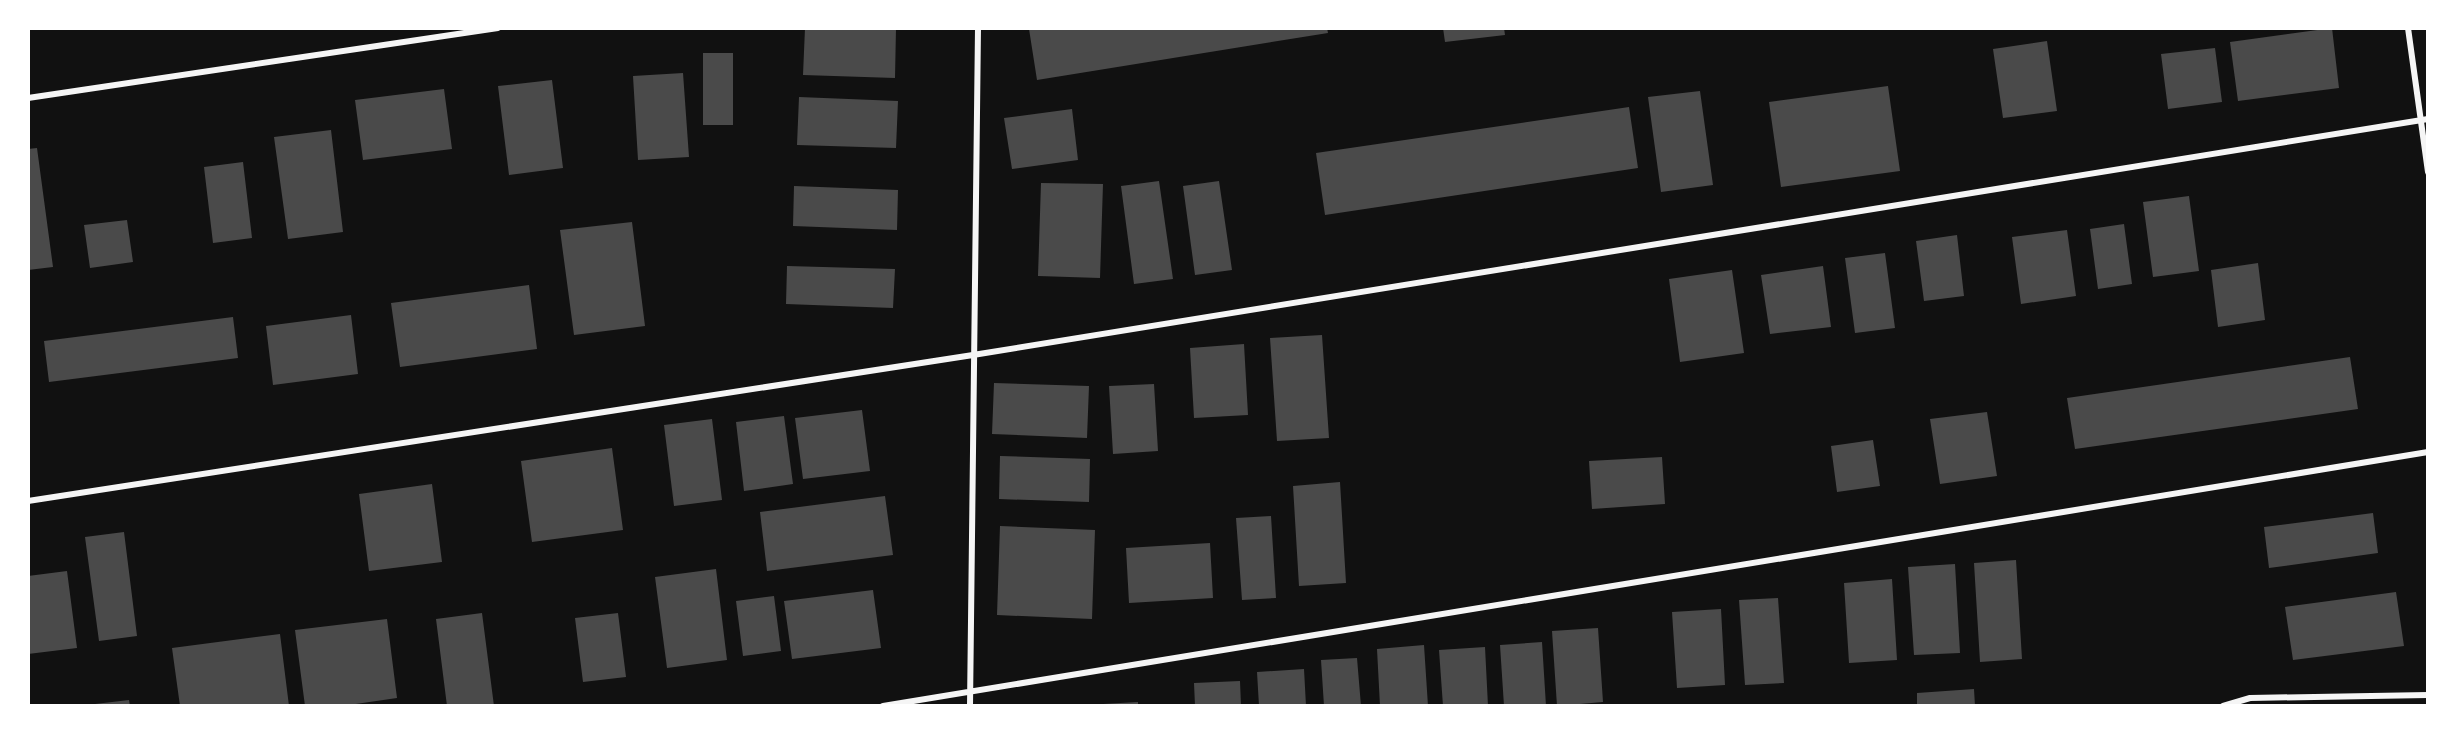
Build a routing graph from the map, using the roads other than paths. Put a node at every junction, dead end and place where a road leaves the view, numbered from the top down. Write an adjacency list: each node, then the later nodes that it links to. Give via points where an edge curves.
1 (498, 28): 4 (street)
2 (978, 28): 7 (street)
3 (2409, 28): 5 (street)
4 (28, 98)
5 (2424, 120): 6 (street); 7 (street)
6 (2427, 172)
7 (973, 355): 9 (street); 10 (street)
8 (2427, 452): 10 (street)
9 (28, 501)
10 (970, 692): 12 (street); 13 (street)
11 (2427, 695): 14 (street, via 2250,698)
12 (883, 705)
13 (970, 705)
14 (2223, 705)

